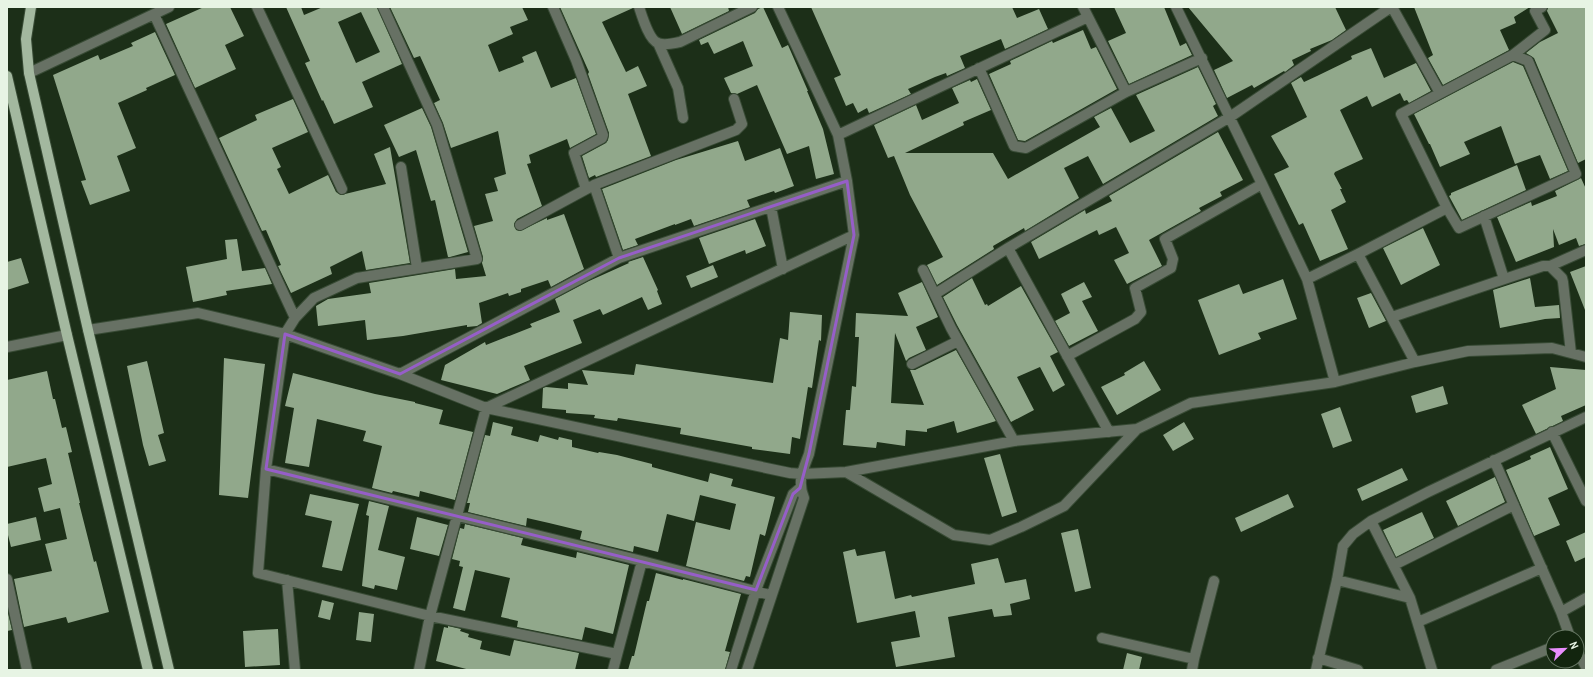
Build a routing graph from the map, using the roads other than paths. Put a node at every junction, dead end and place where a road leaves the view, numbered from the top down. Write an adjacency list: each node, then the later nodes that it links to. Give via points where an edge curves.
1 (31, 7): 19 (main road, via 26,39)
2 (170, 7): 13 (street)
3 (257, 7): 32 (street)
4 (383, 7): 43 (street, via 437,125 477,259)
5 (553, 7): 31 (street, via 576,60 603,135 602,138 574,153)
6 (638, 7): 15 (street, via 652,39)
7 (752, 7): 15 (street, via 680,42)
8 (778, 7): 27 (street)
9 (1084, 7): 14 (street)
10 (1176, 7): 17 (street)
11 (1391, 7): 23 (street); 25 (street)
12 (1542, 7): 16 (street, via 1535,11 1545,30)
13 (154, 14): 19 (street); 50 (street)
14 (1088, 17): 18 (street); 22 (street)
15 (658, 44): 26 (street, via 678,88)
16 (1513, 55): 23 (street); 35 (street, via 1528,61 1576,174)
17 (1202, 58): 22 (street); 25 (street)
18 (979, 68): 22 (street, via 1014,146 1026,148); 27 (street)
19 (29, 73): 51 (main road)
20 (7, 76): 21 (main road)
21 (9, 87): 53 (main road)
22 (1126, 92)
23 (1440, 93): 34 (street, via 1401,114)
24 (734, 99): 31 (street, via 742,124 736,130)
25 (1230, 117): 30 (street); 38 (street)
26 (683, 118)
27 (838, 135): 29 (street)
28 (400, 168): 43 (street)
29 (848, 181): 33 (street); 37 (street)
30 (1262, 184): 46 (street); 57 (street, via 1165,239 1173,259 1171,268 1135,288 1141,312 1135,319)
31 (590, 187): 36 (street); 41 (street)
32 (342, 189)
33 (771, 207): 41 (street); 44 (street)
34 (1448, 208): 35 (street, via 1459,228); 40 (street)
35 (1484, 216): 47 (street)
36 (520, 225)
37 (854, 235): 44 (street); 72 (street, via 809,454)
38 (1008, 248): 48 (street); 57 (street)
39 (1586, 250): 42 (street)
40 (1358, 254): 46 (street); 49 (street)
41 (619, 258): 61 (street)
42 (1550, 266): 47 (street); 56 (street, via 1563,282)
43 (418, 268): 50 (street, via 356,278 314,298)
44 (783, 269): 63 (street)
45 (923, 270): 48 (street)
46 (1307, 279): 62 (street)
47 (1504, 279): 49 (street)
48 (935, 294): 54 (street)
49 (1392, 317): 59 (street)
50 (295, 318): 52 (street)
51 (88, 330): 52 (street, via 198,313); 100 (main road)
52 (285, 334): 61 (street); 70 (street)
53 (67, 335): 55 (street); 99 (main road)
54 (958, 341): 60 (street); 68 (street)
55 (7, 347)
56 (1571, 353): 58 (street); 59 (street, via 1552,348 1468,351)
57 (1067, 356): 66 (street)
58 (1586, 357)
59 (1415, 362): 62 (street)
60 (912, 364)
61 (400, 374): 63 (street)
62 (1336, 382): 65 (street, via 1190,403)
63 (486, 408): 72 (street); 76 (street)
64 (1586, 416): 67 (street)
65 (1137, 429): 66 (street); 71 (street, via 1064,506 990,540 954,535)
66 (1109, 432): 68 (street)
67 (1552, 432): 69 (street); 74 (street)
68 (1014, 441): 71 (street)
69 (1494, 460): 75 (street); 77 (street)
70 (266, 470): 76 (street); 82 (street, via 258,573)
71 (846, 472): 72 (street)
72 (802, 474): 73 (street)
73 (800, 488): 85 (street, via 793,494); 86 (street, via 804,498)
74 (1586, 501)
75 (1514, 505): 79 (street); 80 (street)
76 (458, 517): 78 (street); 90 (street)
77 (1372, 521): 79 (street); 83 (street, via 1353,534 1343,546)
78 (642, 561): 85 (street); 95 (street)
79 (1394, 565): 87 (street)
80 (1542, 568): 89 (street); 91 (street)
81 (7, 579): 98 (street)
82 (287, 580): 90 (street); 101 (street)
83 (1337, 580): 87 (street); 96 (street)
84 (1214, 581): 97 (street)
85 (756, 590): 86 (street); 104 (street)
86 (770, 595): 105 (street)
87 (1410, 598): 91 (street)
88 (1586, 598): 89 (street)
89 (1561, 612): 92 (street)
90 (430, 616): 95 (street); 102 (street)
91 (1418, 622): 109 (street)
92 (1567, 629)
93 (1102, 638): 97 (street)
94 (1545, 650): 110 (street)
95 (617, 654): 103 (street)
96 (1318, 658): 107 (street); 108 (street)
97 (1194, 659): 106 (street)
98 (28, 670)
99 (148, 670)
100 (169, 670)
101 (295, 670)
102 (419, 670)
103 (613, 670)
104 (731, 670)
105 (747, 670)
106 (1192, 670)
107 (1316, 670)
108 (1358, 670)
109 (1432, 670)
110 (1496, 670)

